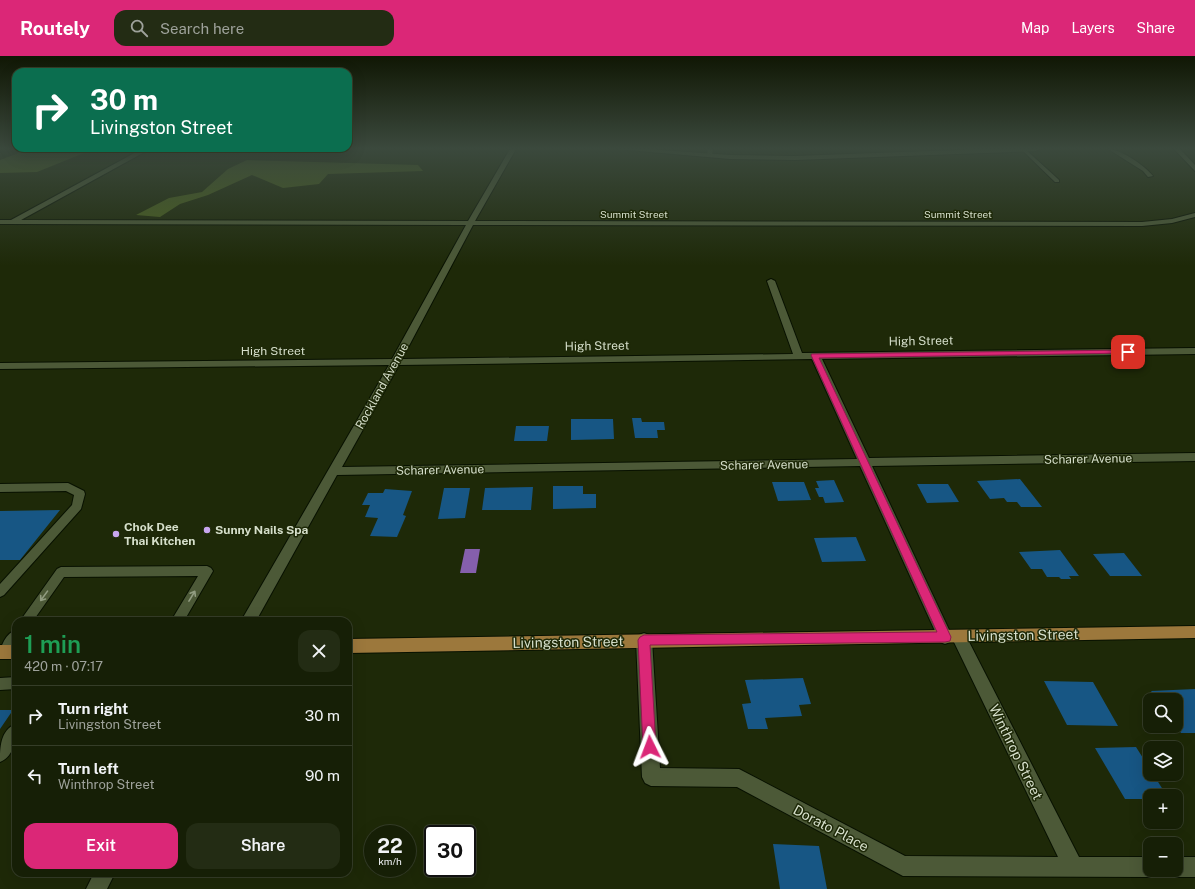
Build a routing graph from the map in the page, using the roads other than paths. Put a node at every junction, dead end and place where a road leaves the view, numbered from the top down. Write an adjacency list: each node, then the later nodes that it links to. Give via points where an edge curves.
1 (75, 188): 5 (street)
2 (491, 188): 6 (street, Rockland Avenue)
3 (1195, 215): 6 (street, Summit Street, via 1148,224)
4 (0, 222): 5 (street, Summit Street)
5 (11, 222): 6 (street, Summit Street); 7 (street)
6 (470, 224): 12 (street, Rockland Avenue)
7 (0, 228)
8 (771, 281): 10 (street)
9 (1195, 351): 11 (street, High Street)
10 (798, 355): 11 (street, High Street); 12 (street, High Street)
11 (815, 355): 15 (street, Winthrop Street)
12 (395, 363): 13 (street, High Street); 16 (street, Rockland Avenue)
13 (0, 366)
14 (1195, 457): 15 (street, Scharer Avenue)
15 (866, 463): 16 (street, Scharer Avenue); 23 (street, Winthrop Street)
16 (334, 472): 21 (street, Rockland Avenue)
17 (0, 488): 18 (lane, via 68,487 80,494 77,506)
18 (1, 589)
19 (29, 617): 20 (lane, one-way to 19, via 207,571 61,572)
20 (179, 617)
21 (250, 617)
22 (1195, 632): 23 (main road, Livingston Street)
23 (952, 637): 24 (main road, Livingston Street); 32 (street, Winthrop Street)
24 (644, 640): 26 (main road, Livingston Street); 32 (street, Dorato Place, via 651,777 739,778 903,866)
25 (12, 643): 27 (lane)
26 (352, 646)
27 (7, 652)
28 (12, 683): 29 (lane)
29 (0, 684)
30 (12, 737): 31 (lane)
31 (0, 755)
32 (1073, 866): 33 (street, Dorato Place)
33 (1143, 867)
34 (1183, 867): 35 (street)
35 (1195, 867)
36 (103, 877): 37 (street)
37 (96, 889)

